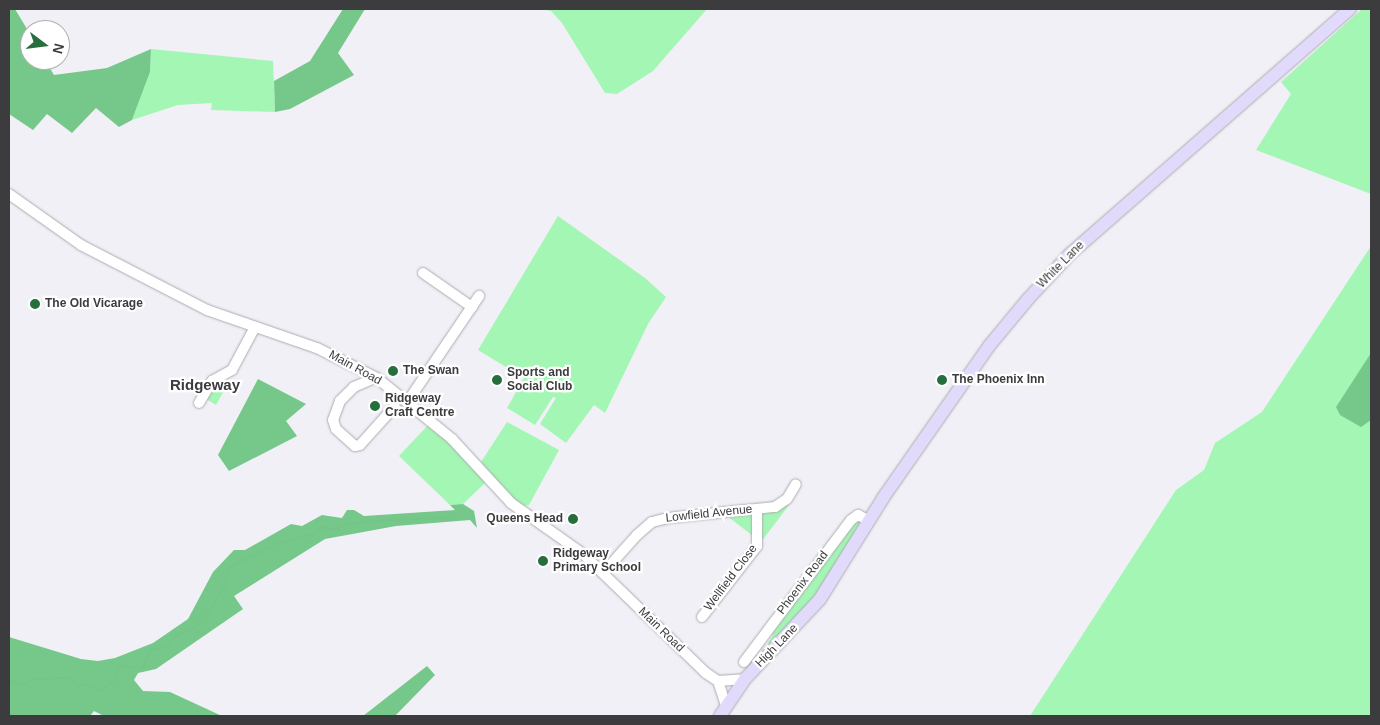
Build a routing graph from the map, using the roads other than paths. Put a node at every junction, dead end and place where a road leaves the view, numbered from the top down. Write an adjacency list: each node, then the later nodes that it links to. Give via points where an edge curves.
1 (1350, 9): 13 (main road, White Lane, via 1070,254 989,346)
2 (9, 194): 6 (street, Main Road, via 80,245 208,310)
3 (422, 273): 5 (street)
4 (479, 296): 5 (street)
5 (472, 307): 8 (street)
6 (255, 328): 7 (street, Main Road, via 317,348); 9 (street, via 232,370 212,380)
7 (375, 378): 8 (street, Main Road); 10 (street, via 354,387 340,402 335,414 336,429 355,450)
8 (408, 401): 14 (street, Main Road, via 452,438 506,498 560,536)
9 (199, 403)
10 (395, 406)
11 (796, 484): 12 (street, Lowfield Avenue, via 781,504)
12 (756, 509): 14 (street, Lowfield Avenue, via 652,522); 16 (street, Wellfield Close, via 757,546)
13 (868, 520): 15 (main road, White Lane); 17 (street, Phoenix Road, via 858,515 850,520)
14 (603, 573): 19 (street, Main Road, via 706,674)
15 (835, 577): 18 (main road, High Lane, via 786,638)
16 (702, 616)
17 (744, 662)
18 (745, 679): 19 (street); 20 (main road, High Lane)
19 (718, 681): 20 (street)
20 (723, 711)

